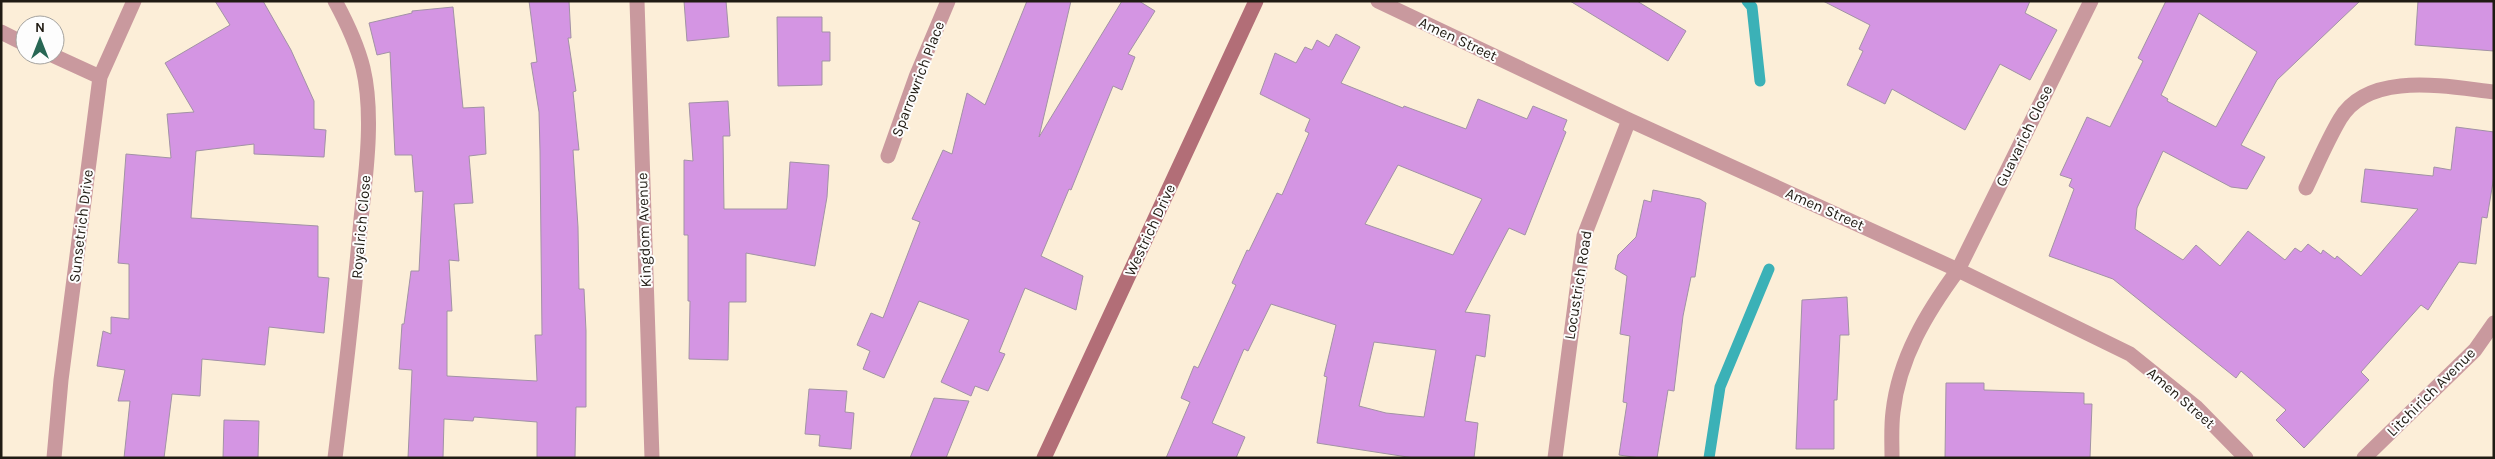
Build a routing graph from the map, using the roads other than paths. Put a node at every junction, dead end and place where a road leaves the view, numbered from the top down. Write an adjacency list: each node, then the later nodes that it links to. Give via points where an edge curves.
1 (134, 1): 11 (street, Sunsetrich Drive)
2 (335, 1): 19 (street, Royalrich Close, via 353,35 363,69 367,110 366,164)
3 (637, 1): 20 (street, Kingdom Avenue)
4 (948, 1): 14 (street, Sparrowrich Place)
5 (1256, 1): 21 (street, Westrich Drive)
6 (1378, 1): 13 (street, Amen Street)
7 (2091, 1): 16 (street, Guavarich Close)
8 (1, 32): 9 (street)
9 (15, 39)
10 (65, 61): 11 (street)
11 (100, 77): 18 (street, Sunsetrich Drive)
12 (2494, 92): 15 (street, via 2412,84 2392,87 2352,104 2340,118)
13 (1630, 120): 16 (street, Amen Street); 22 (street, Locustrich Road, via 1584,236)
14 (888, 156)
15 (2306, 188)
16 (1958, 270): 23 (street, Guavarich Close, via 1930,309 1902,369 1893,412); 24 (street, Amen Street, via 2130,354 2196,407)
17 (2494, 323): 25 (street, Litchirich Avenue, via 2475,350)
18 (54, 458)
19 (335, 458)
20 (652, 458)
21 (1044, 458)
22 (1555, 458)
23 (1892, 458)
24 (2246, 458)
25 (2364, 458)

